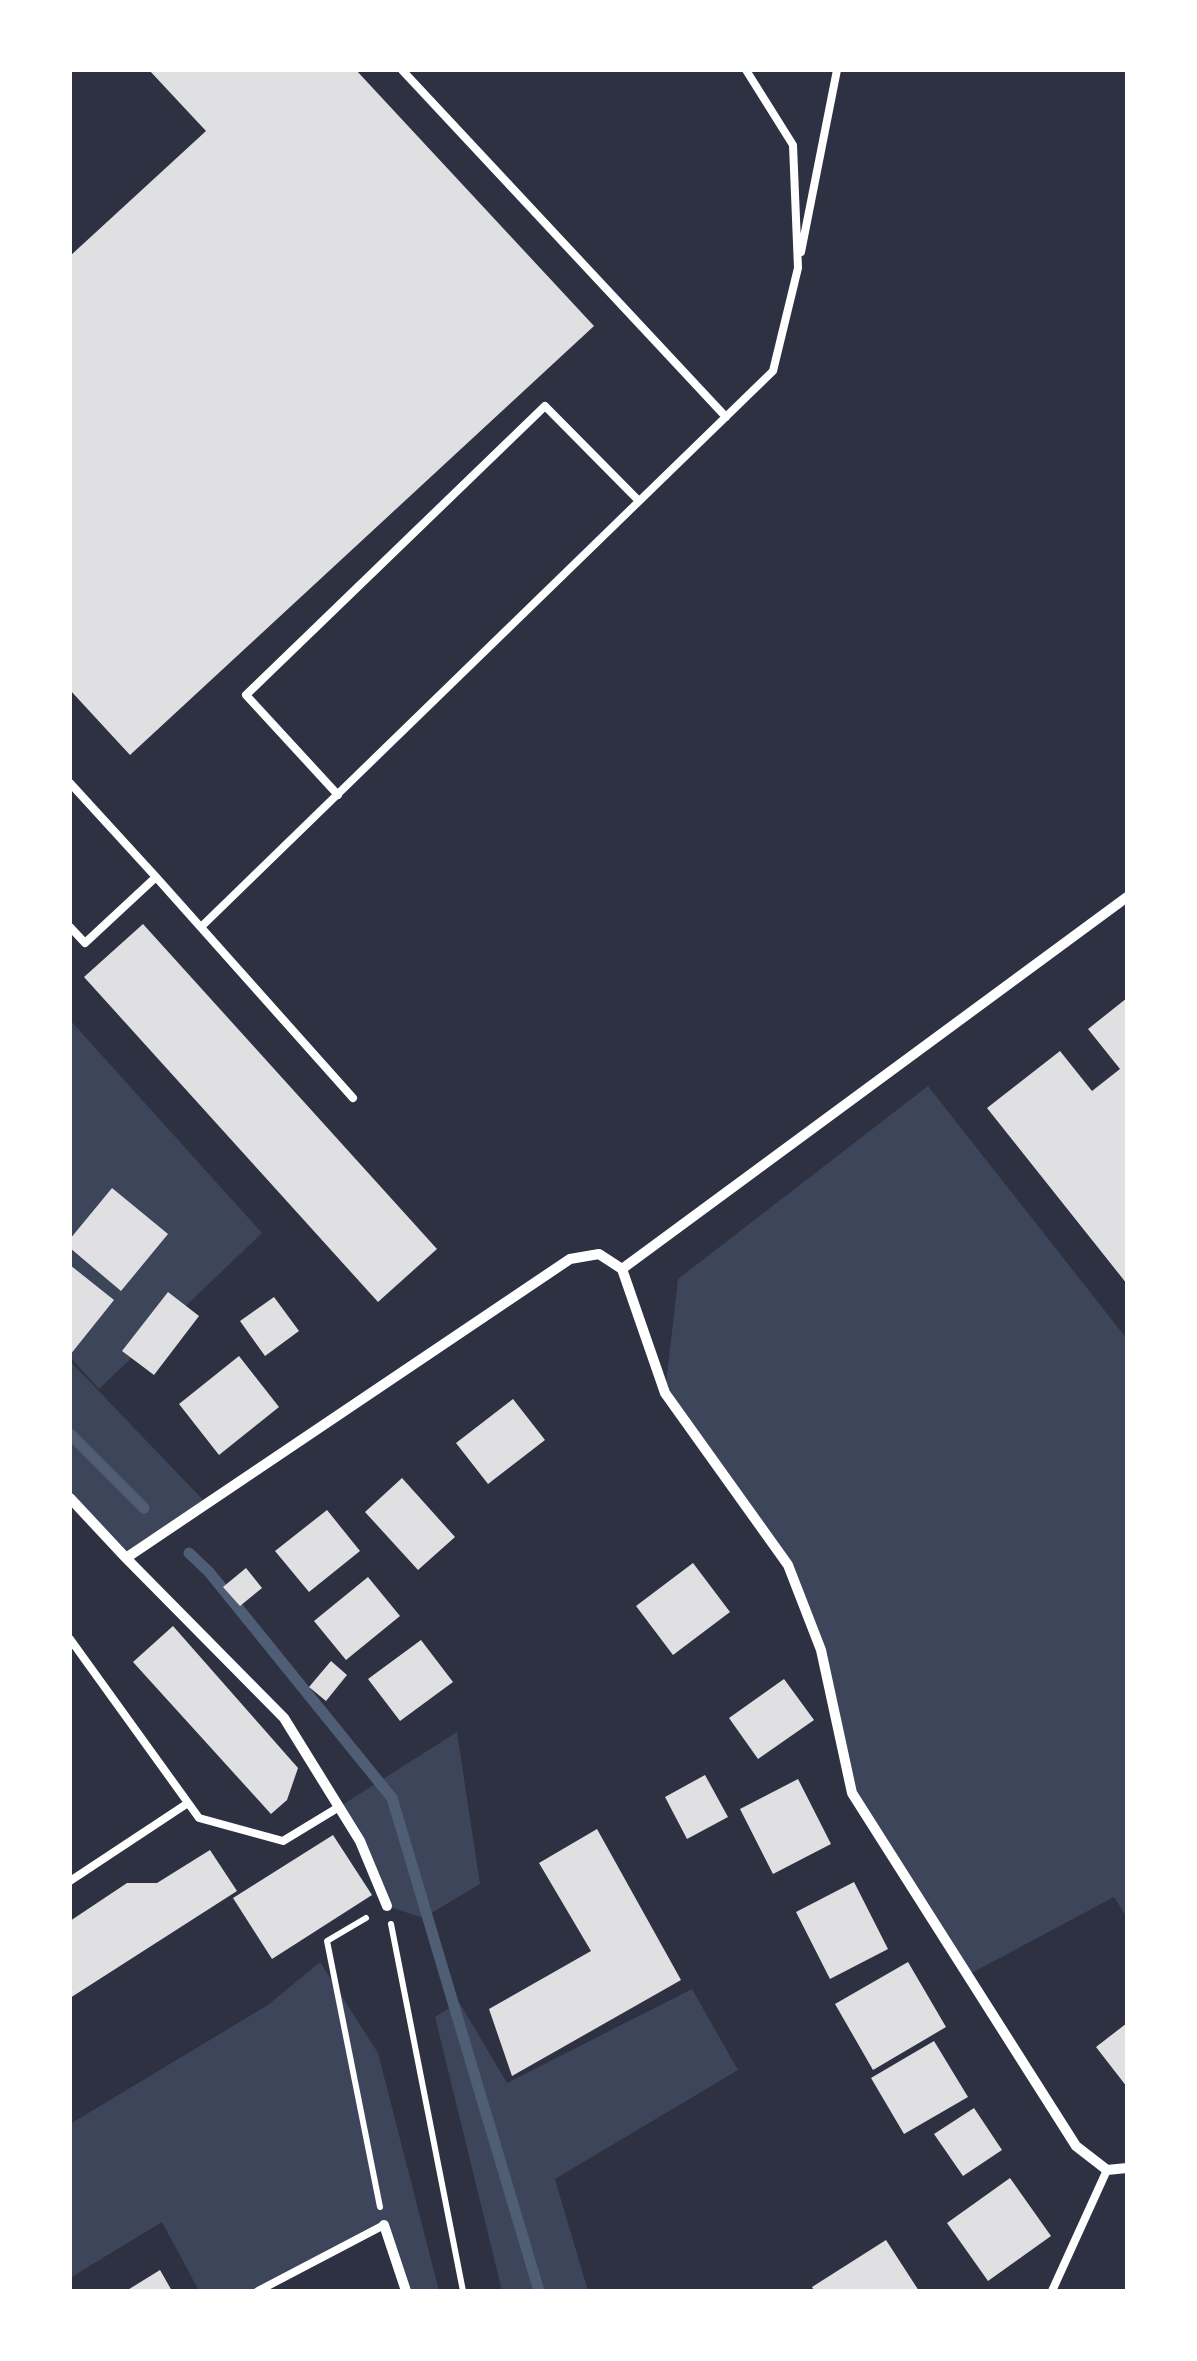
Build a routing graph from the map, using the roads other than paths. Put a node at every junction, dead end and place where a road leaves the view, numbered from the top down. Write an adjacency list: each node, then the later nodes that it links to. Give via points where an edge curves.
1 (402, 70): 5 (lane)
2 (746, 70): 4 (lane, via 793,144)
3 (837, 70): 4 (lane)
4 (798, 268): 5 (lane, via 773,371)
5 (726, 417): 6 (lane)
6 (639, 502): 8 (lane); 8 (lane, via 545,406 246,695)
7 (70, 783): 9 (lane)
8 (338, 795): 12 (lane)
9 (156, 877): 11 (lane, via 85,943); 12 (lane)
10 (1127, 897): 14 (street)
11 (70, 927)
12 (201, 927): 13 (lane)
13 (353, 1098)
14 (622, 1269): 16 (street, via 599,1254 570,1260); 23 (street, via 665,1393 788,1565 821,1650 852,1792 1076,2146)
15 (70, 1498): 16 (street)
16 (126, 1558): 19 (street, via 284,1718)
17 (70, 1638): 18 (lane)
18 (188, 1803): 19 (lane, via 200,1818 283,1841); 20 (lane)
19 (339, 1807): 21 (street)
20 (70, 1880)
21 (387, 1906)
22 (1127, 2168): 23 (street)
23 (1108, 2170): 27 (lane)
24 (384, 2225): 25 (lane); 26 (street)
25 (258, 2291)
26 (406, 2291)
27 (1052, 2291)

